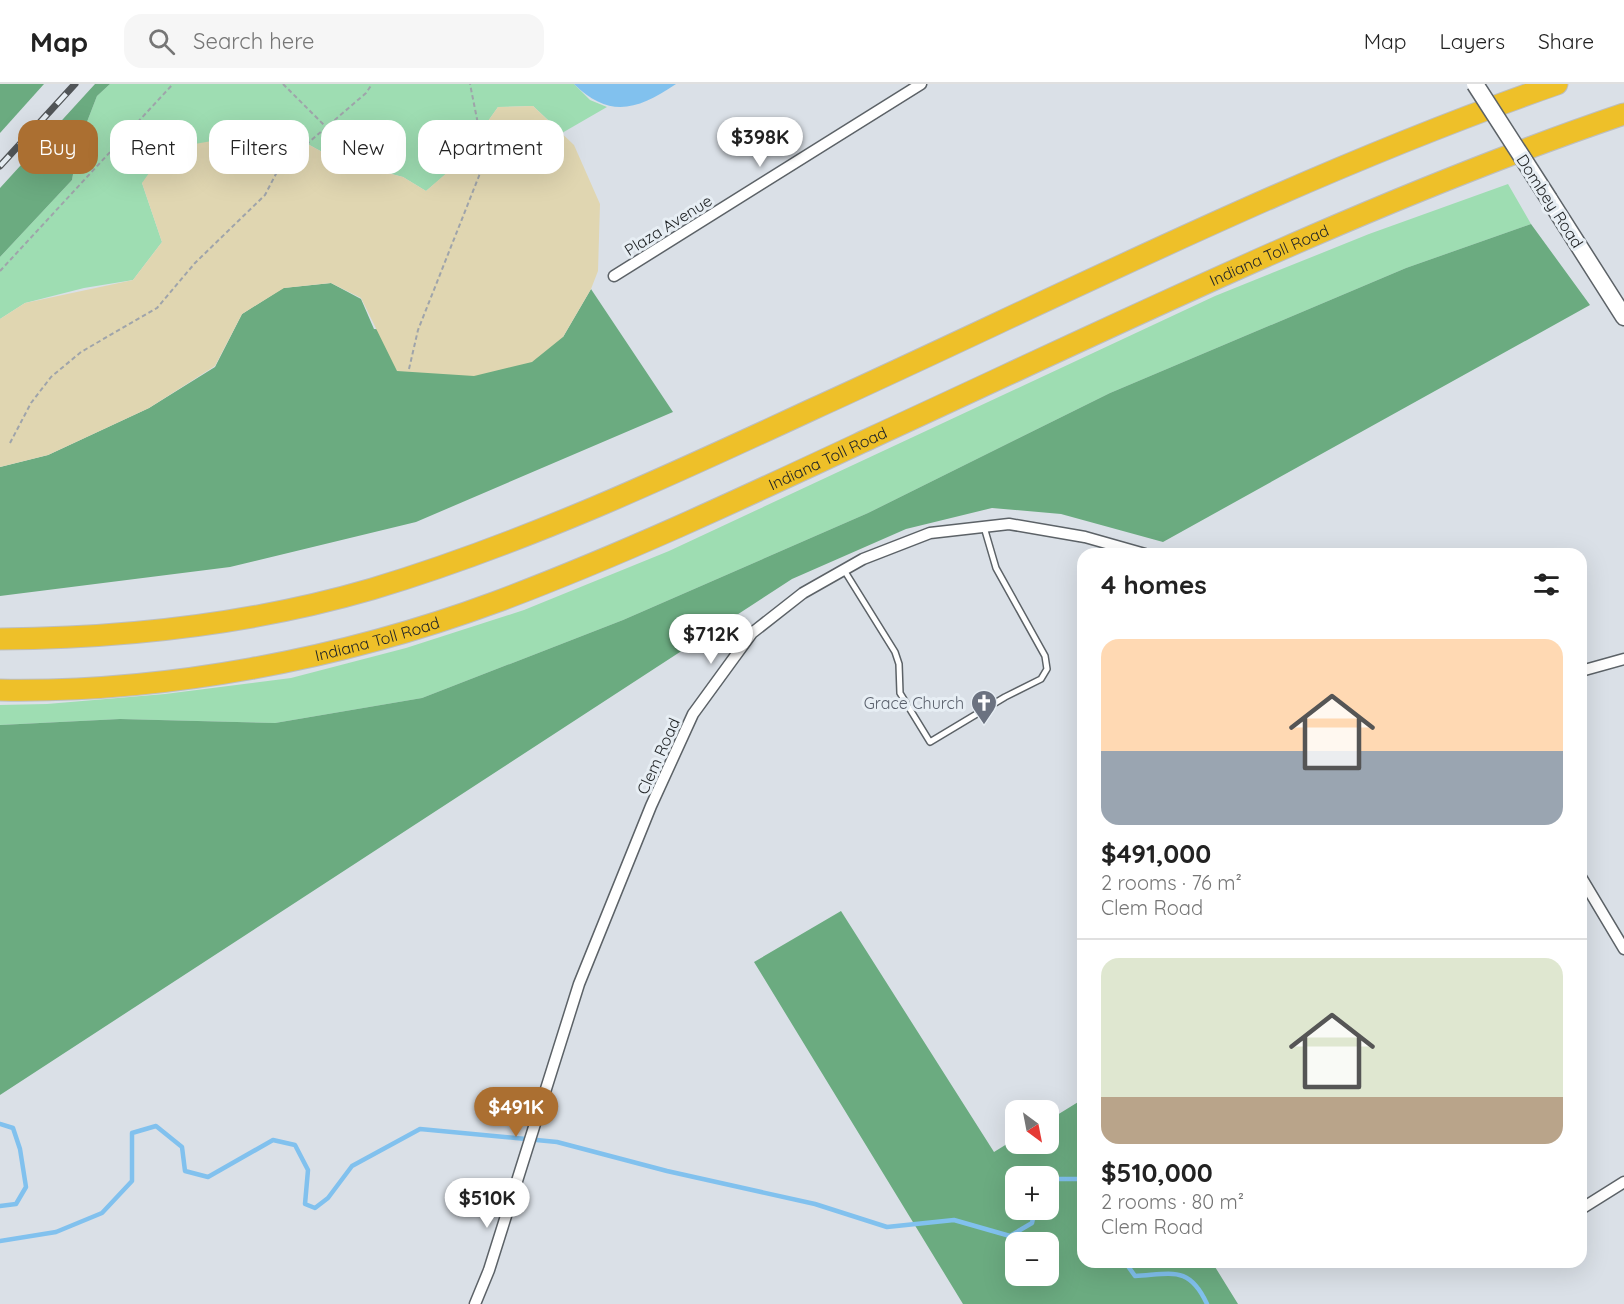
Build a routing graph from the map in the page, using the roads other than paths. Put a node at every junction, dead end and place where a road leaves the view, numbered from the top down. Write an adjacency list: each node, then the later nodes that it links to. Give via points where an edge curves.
1 (921, 84): 9 (street, Plaza Avenue)
2 (1475, 84): 10 (street, Dombey Road, bridge)
3 (1548, 84): 5 (highway)
4 (1557, 84): 5 (highway)
5 (1528, 94): 14 (highway, via 1274,197 569,520 468,558 368,590 281,611 174,628 83,637)
6 (1624, 114): 8 (highway, Indiana Toll Road)
7 (1624, 129): 8 (highway)
8 (1434, 185): 17 (highway, Indiana Toll Road, via 1186,292 710,513 492,604 386,638 214,674 101,686)
9 (614, 276)
10 (1624, 317)
11 (984, 527): 12 (street, Clem Road, via 1009,524); 13 (street, Clem Road, via 930,533); 13 (lane, via 996,568 1045,656 1047,669 1041,679 930,742 900,693 895,652)
12 (1124, 548)
13 (843, 570): 22 (street, Clem Road, via 803,593 752,633 693,714 579,984)
14 (0, 639)
15 (1624, 658): 16 (street)
16 (1587, 668)
17 (0, 690)
18 (1587, 887): 19 (street)
19 (1624, 949)
20 (1624, 1182): 21 (street)
21 (1587, 1205)
22 (476, 1304)

